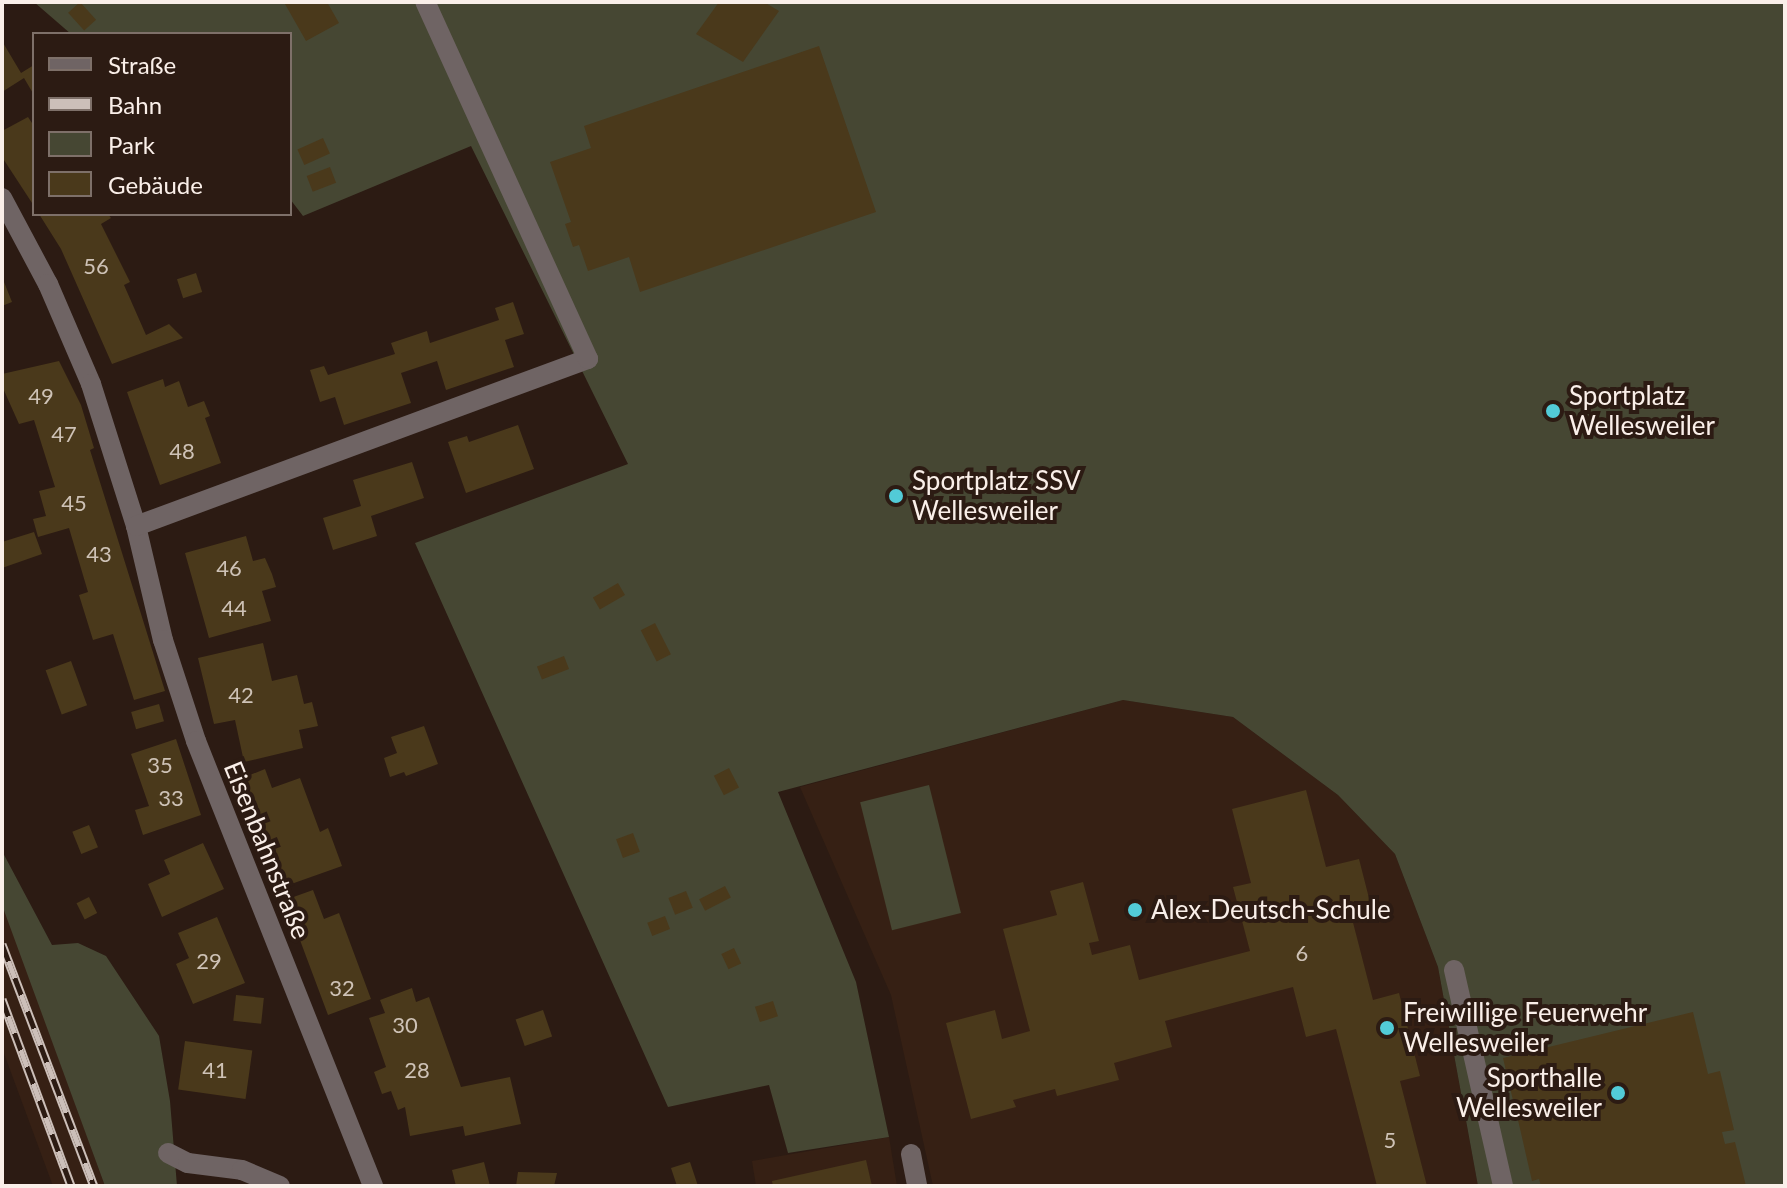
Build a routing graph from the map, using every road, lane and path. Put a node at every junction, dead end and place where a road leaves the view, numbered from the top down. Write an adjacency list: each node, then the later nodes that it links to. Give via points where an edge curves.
1 (425, 2): 3 (street, via 588,359)
2 (2, 198): 3 (street, Eisenbahnstraße, via 48,284 91,384)
3 (136, 526): 8 (street, Eisenbahnstraße, via 163,640 196,741)
4 (1454, 970): 10 (street)
5 (168, 1153): 7 (street, via 188,1163 242,1170)
6 (911, 1154): 9 (street)
7 (280, 1186)
8 (373, 1186)
9 (917, 1186)
10 (1503, 1186)

